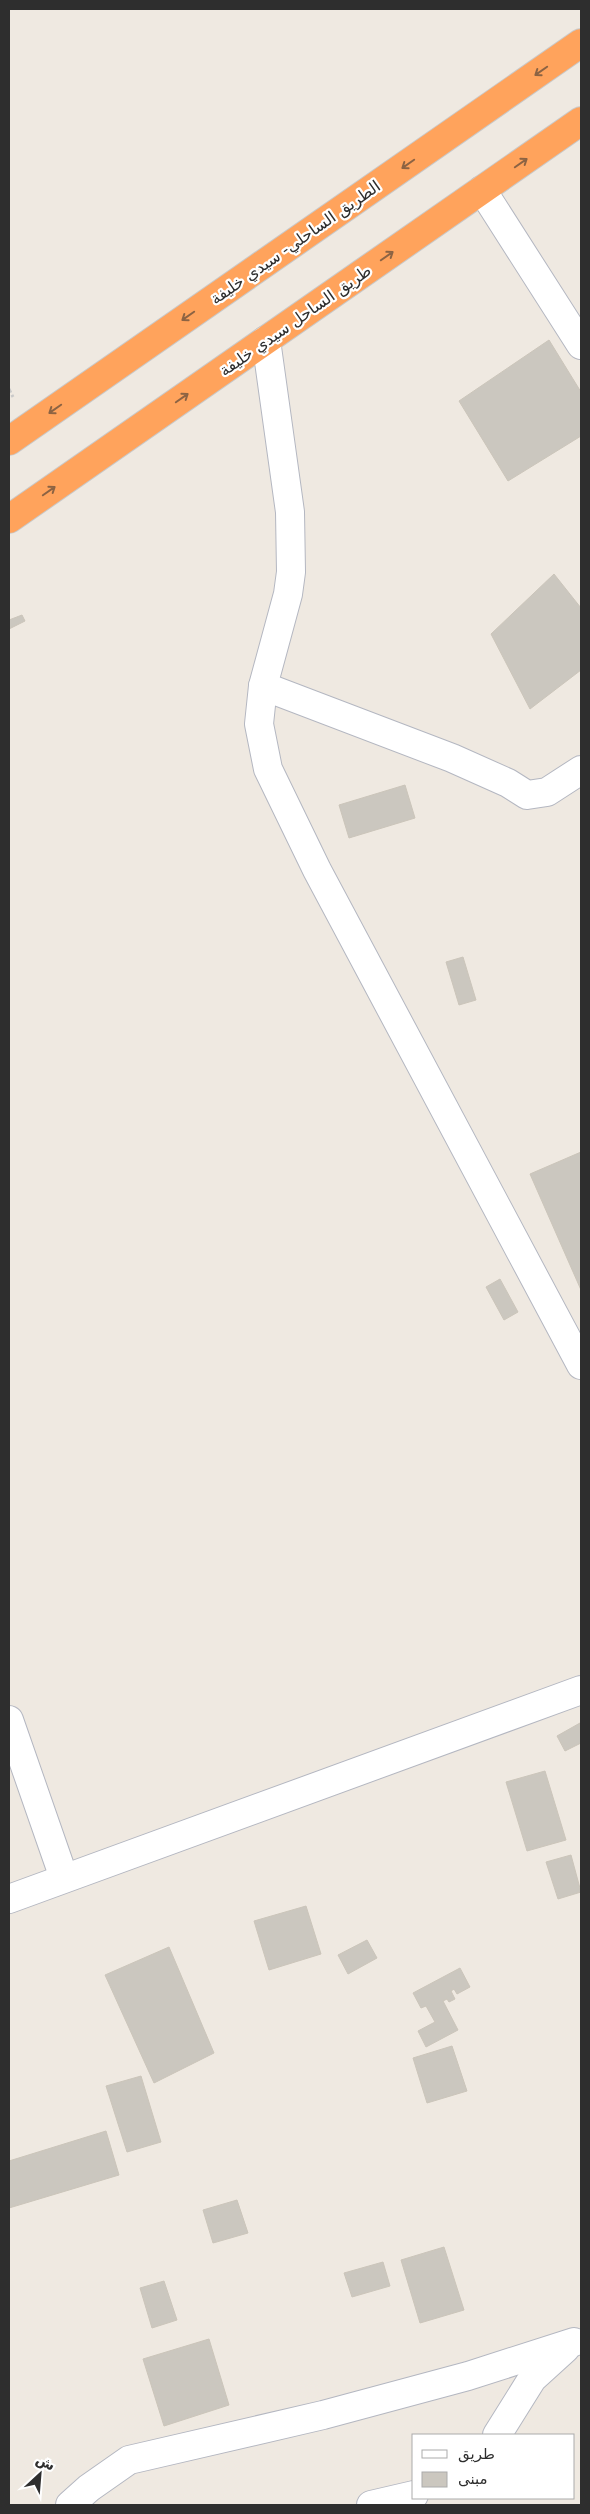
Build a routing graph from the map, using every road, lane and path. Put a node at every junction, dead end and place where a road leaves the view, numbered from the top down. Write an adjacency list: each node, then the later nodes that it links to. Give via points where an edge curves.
1 (581, 43): 6 (highway, الطريق الساحلي- سيدي خليفة, one-way to 6)
2 (581, 121): 3 (highway, طريق الساحل سيدي خليفة, one-way to 2)
3 (482, 190): 4 (highway, طريق الساحل سيدي خليفة, one-way to 3); 5 (street)
4 (266, 340): 7 (highway, طريق الساحل سيدي خليفة, one-way to 4); 8 (street, via 290,512 291,572)
5 (581, 345)
6 (9, 441)
7 (9, 519)
8 (263, 686): 9 (street, via 452,758 527,795 546,792); 10 (street, via 259,724 268,769 317,870)
9 (581, 770)
10 (581, 1365)
11 (581, 1690): 13 (street)
12 (9, 1720): 13 (street)
13 (64, 1878): 14 (street)
14 (9, 1899)
15 (578, 2339): 16 (street, via 532,2379); 18 (street, via 468,2376 323,2415 129,2460)
16 (498, 2434)
17 (412, 2495): 19 (street)
18 (70, 2505)
19 (370, 2505)

